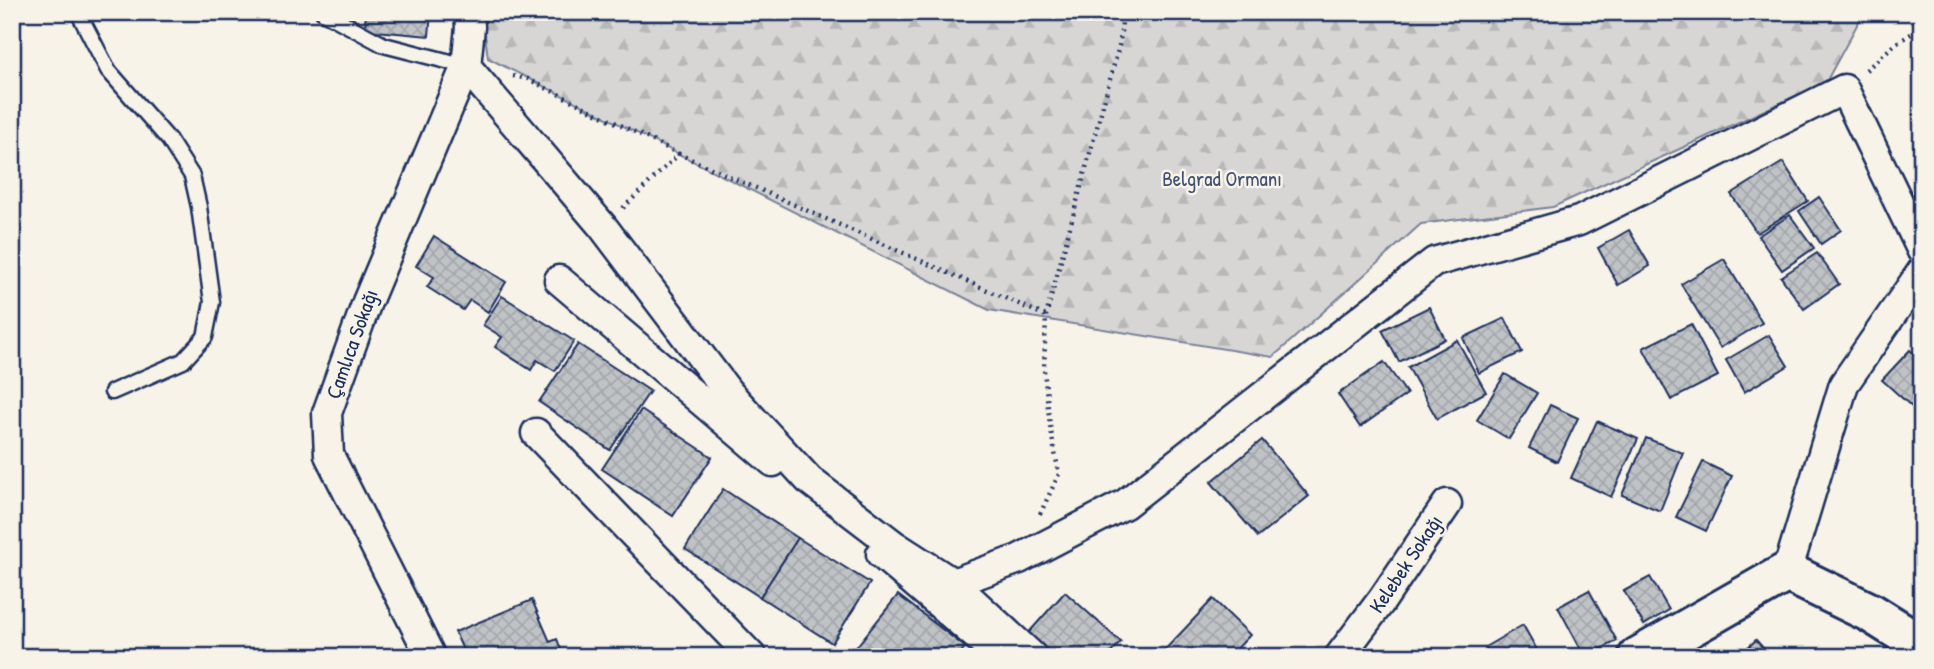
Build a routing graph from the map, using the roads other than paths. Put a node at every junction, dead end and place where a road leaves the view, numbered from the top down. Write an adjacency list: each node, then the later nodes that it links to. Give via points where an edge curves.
1 (78, 12): 8 (lane, via 108,70 169,139 192,176 212,302 205,337 183,361)
2 (323, 12): 4 (lane, via 384,45)
3 (469, 12): 4 (street, Çamlıca Sokağı)
4 (466, 66): 12 (street, via 603,227 728,392 809,480); 14 (street, Çamlıca Sokağı, via 367,302 327,413 329,455)
5 (1922, 251): 12 (street, via 1844,89 1579,221 1434,262 1125,504 1019,559)
6 (1922, 271): 11 (street, via 1844,384)
7 (559, 280): 16 (street)
8 (112, 392)
9 (536, 433): 15 (street)
10 (1447, 504): 18 (street, Kelebek Sokağı)
11 (1787, 572): 13 (main road, via 1871,612); 19 (main road)
12 (953, 583): 17 (street)
13 (1922, 645)
14 (431, 657)
15 (752, 657)
16 (1001, 657)
17 (1033, 657)
18 (1339, 657)
19 (1638, 657)

